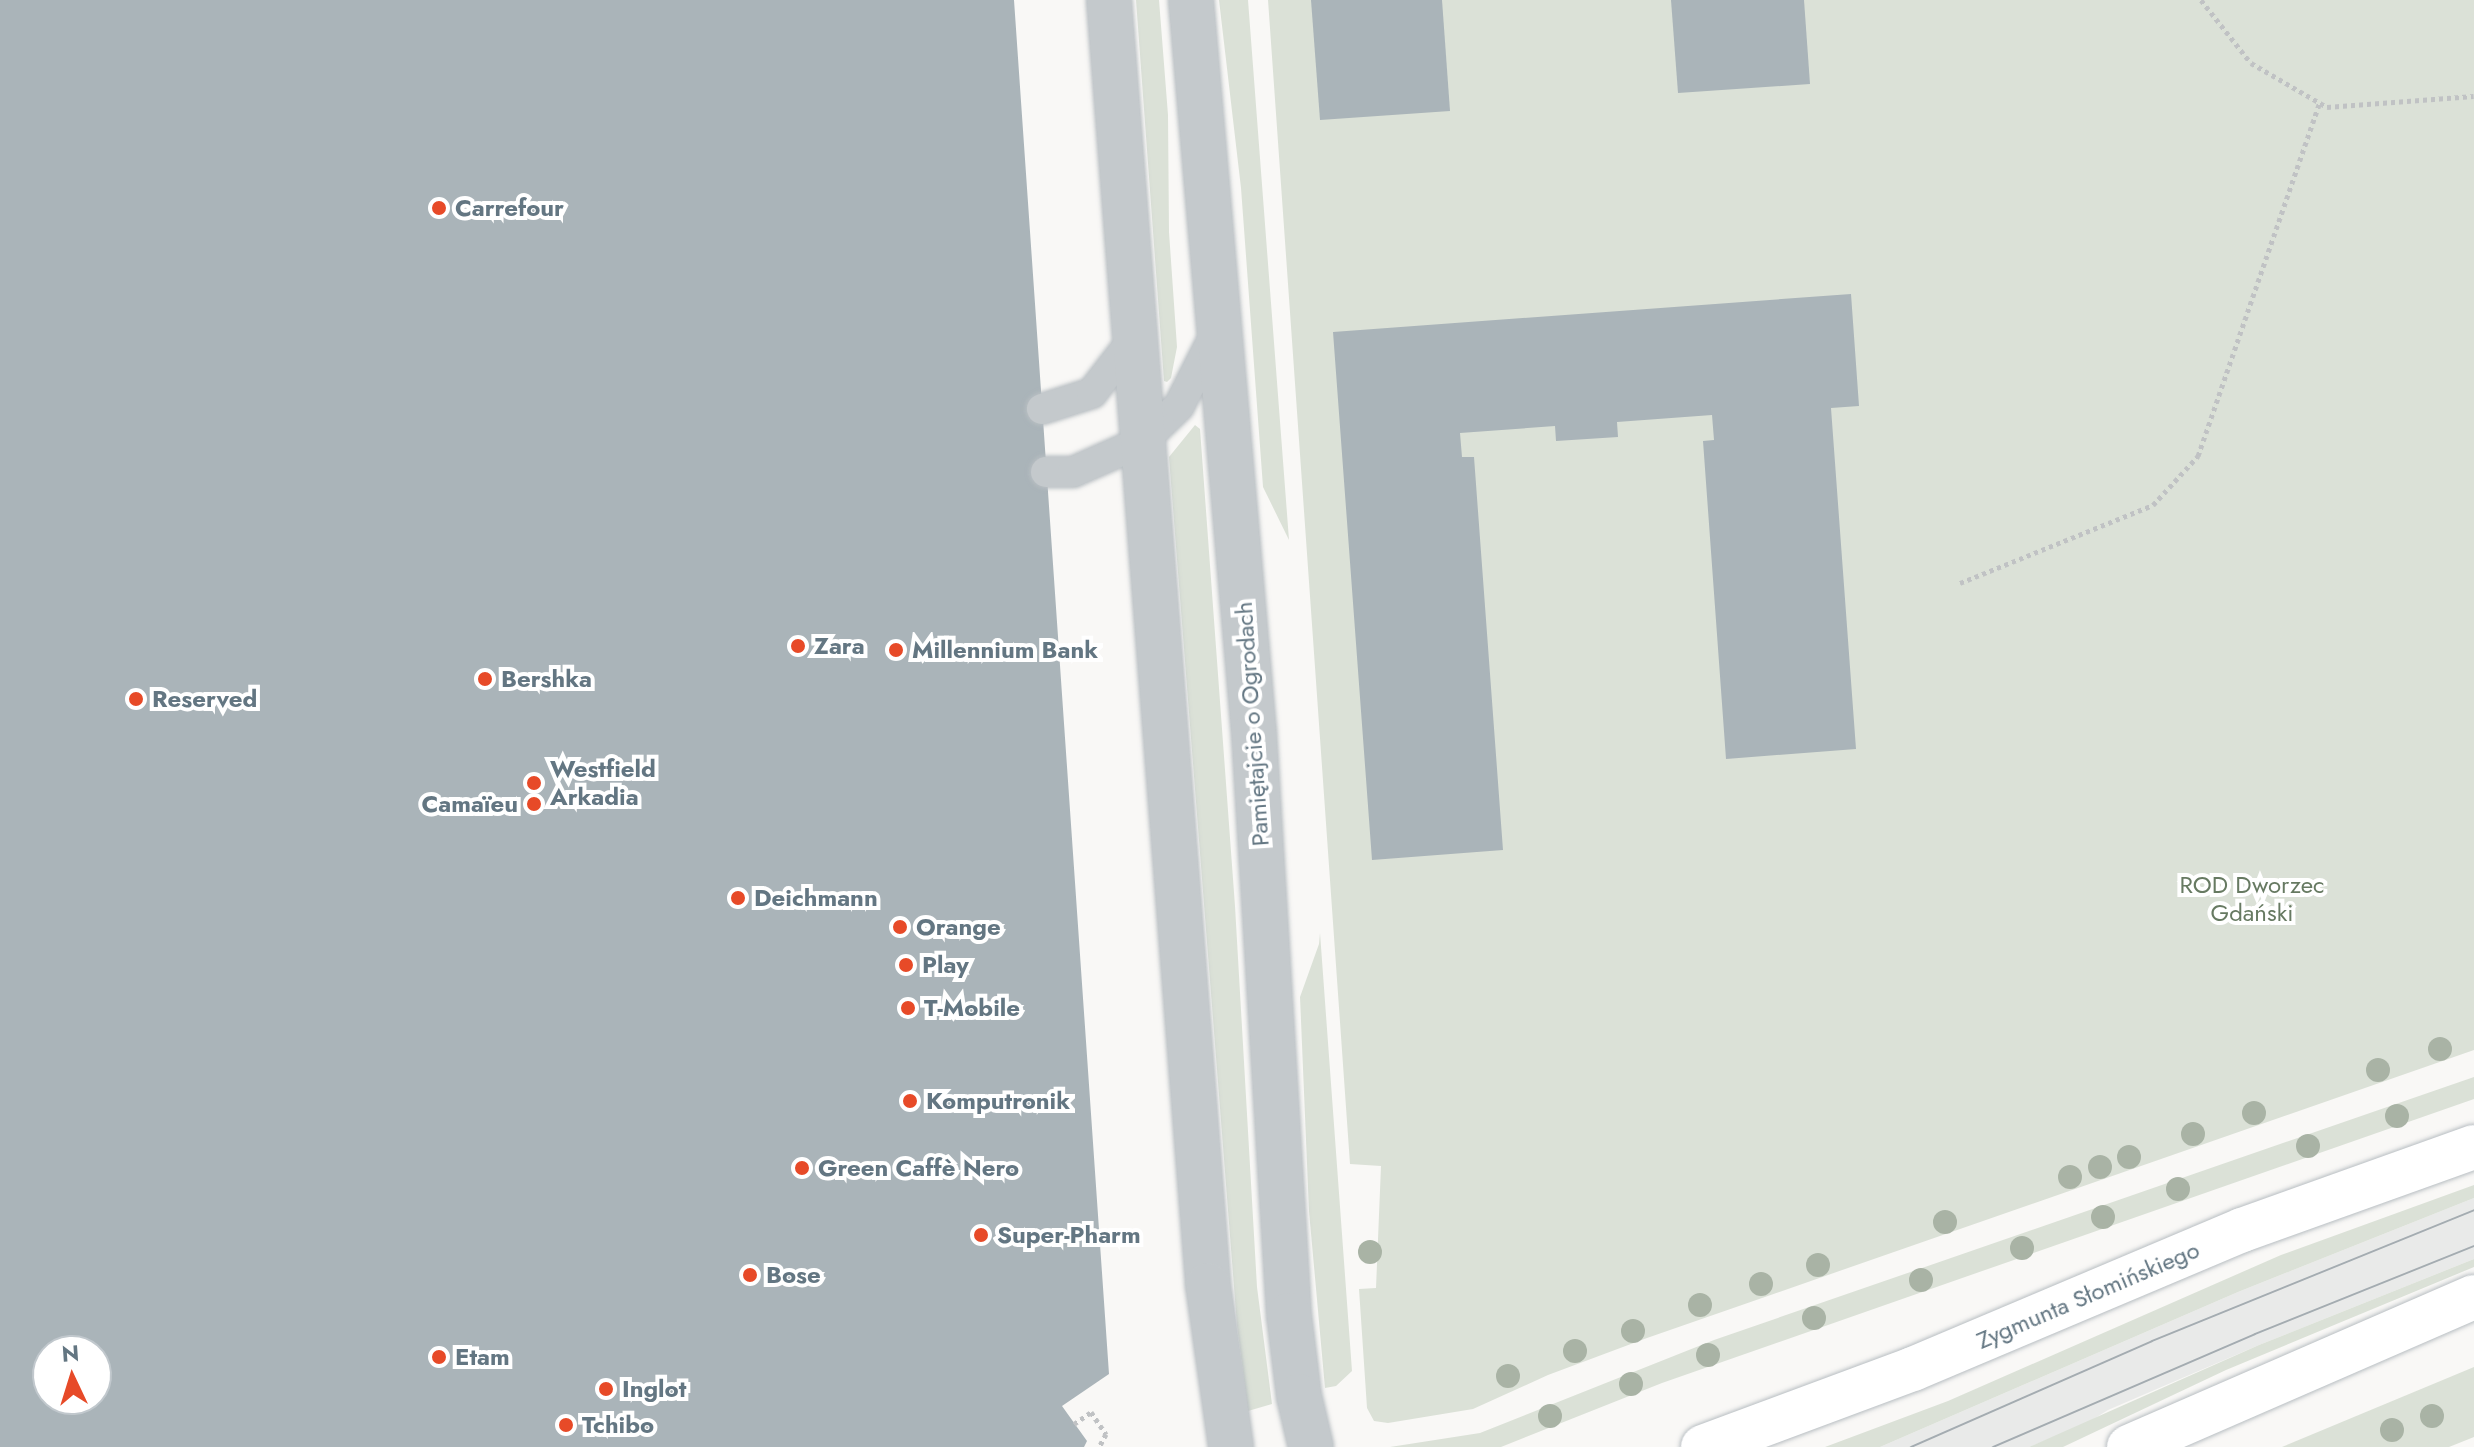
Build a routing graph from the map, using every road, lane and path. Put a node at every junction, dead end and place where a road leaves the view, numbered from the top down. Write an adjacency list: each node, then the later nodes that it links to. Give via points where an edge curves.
1 (1109, 0): 7 (street)
2 (1191, 0): 6 (street, Pamiętajcie o Ogrodach)
3 (2201, 0): 5 (path, via 2251,63)
4 (2474, 96): 5 (path, via 2327,107)
5 (2320, 102): 11 (path, via 2198,456 2153,505)
6 (1219, 326): 9 (lane, via 1179,406); 17 (street, Pamiętajcie o Ogrodach, via 1254,733 1287,1302)
7 (1136, 336): 8 (lane, via 1092,393); 9 (street)
8 (1042, 409)
9 (1143, 441): 10 (lane, via 1073,472); 16 (street, via 1208,1285)
10 (1046, 472)
11 (1960, 583)
12 (2474, 1147): 18 (main road, Zygmunta Słomińskiego, via 2255,1224 1927,1364)
13 (2474, 1297): 19 (main road)
14 (1074, 1424): 15 (path, via 1091,1412 1106,1434)
15 (1099, 1447)
16 (1231, 1447)
17 (1311, 1447)
18 (1703, 1447)
19 (2129, 1447)

